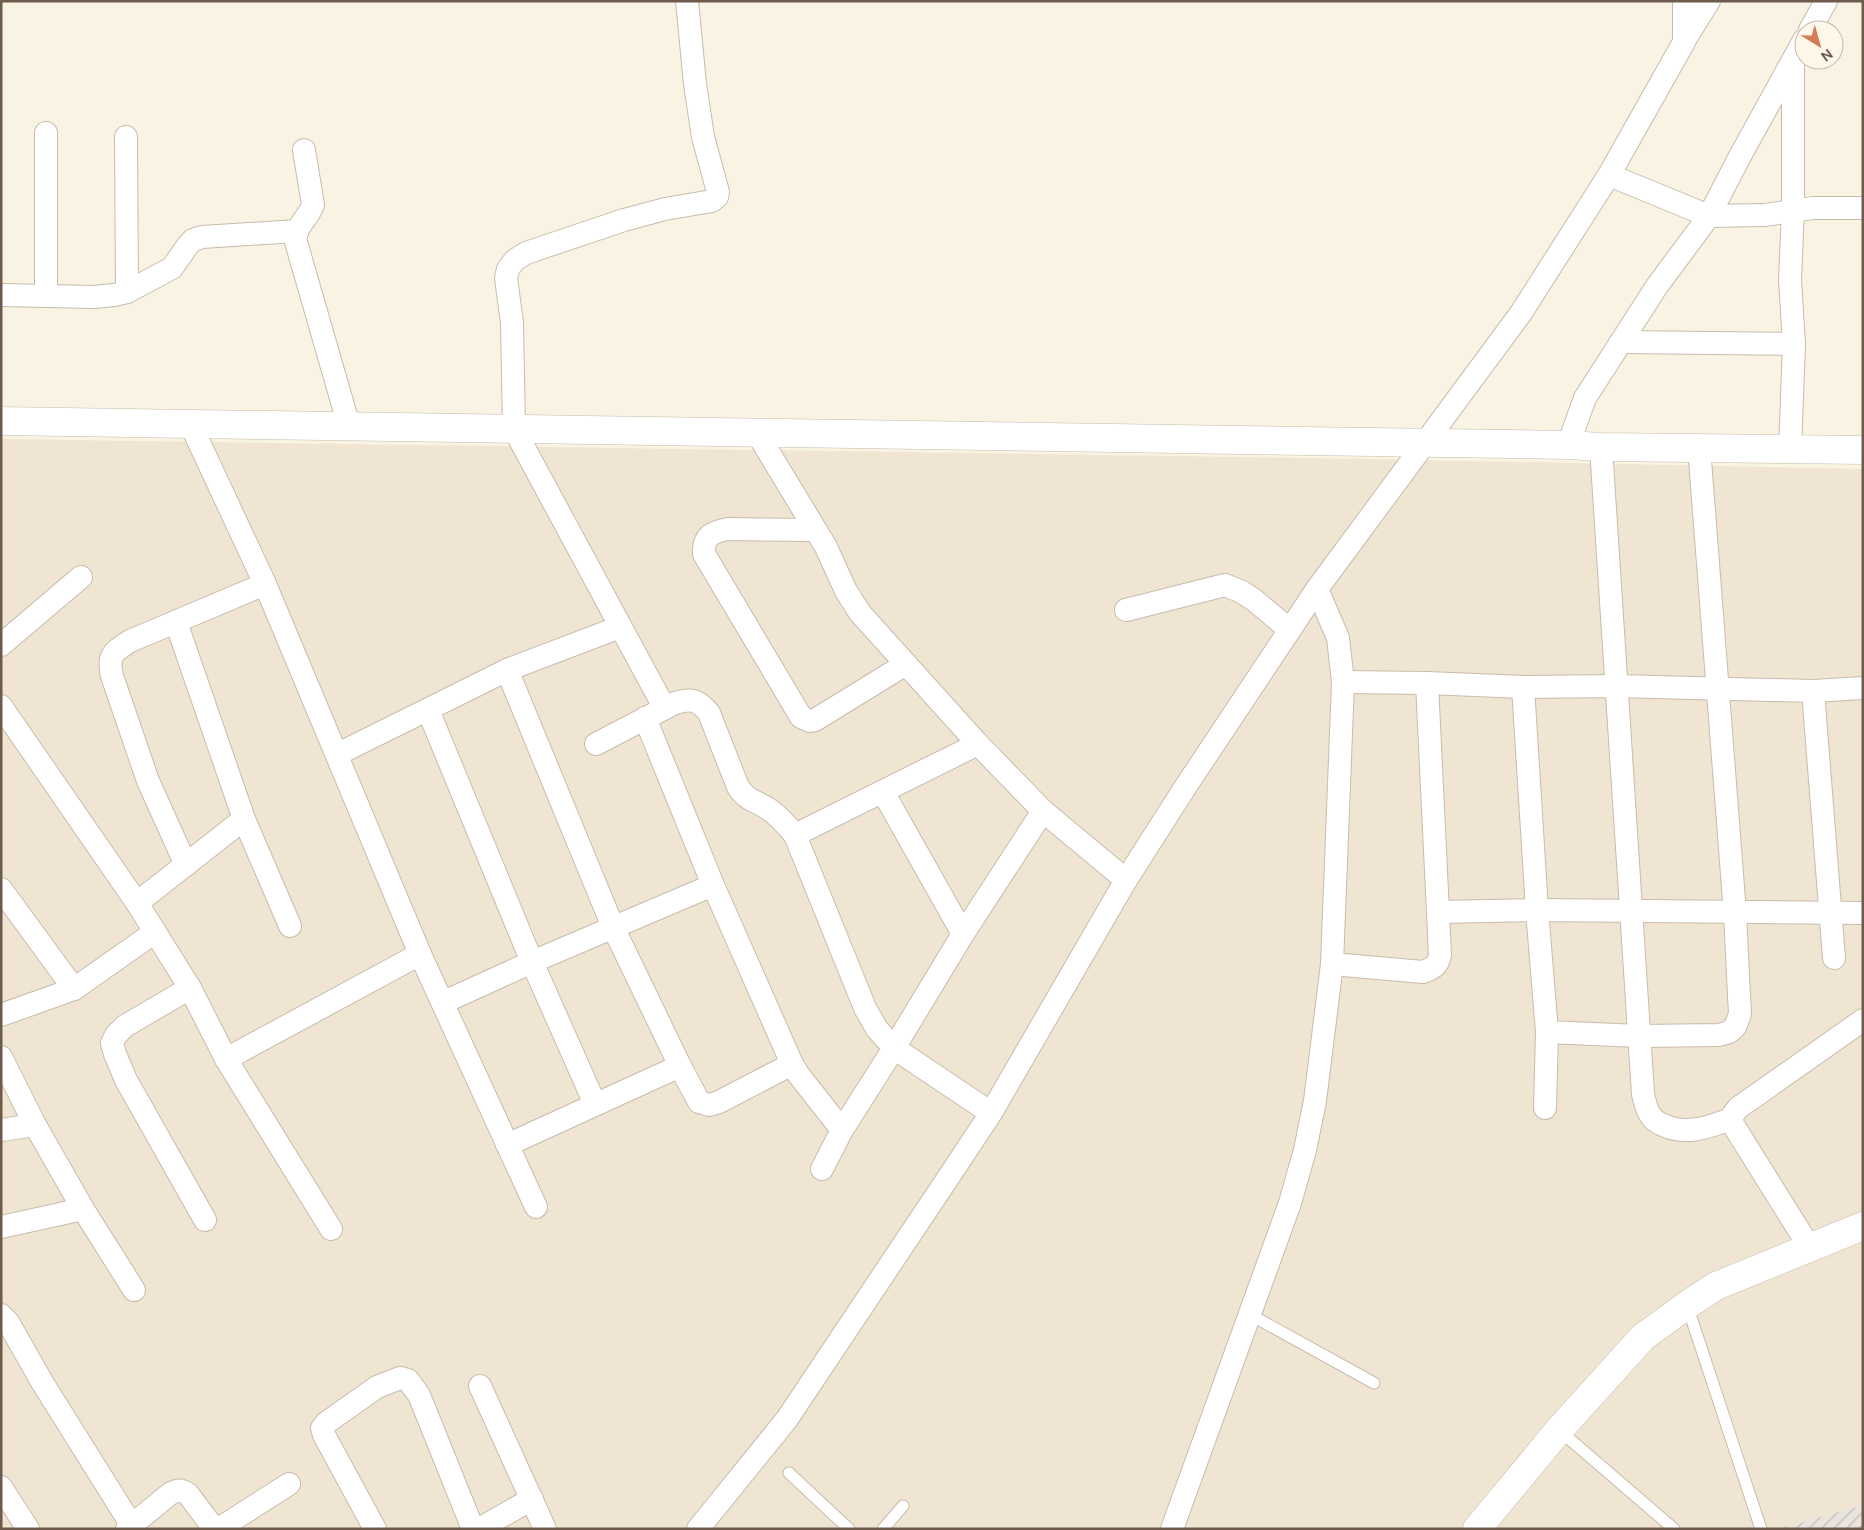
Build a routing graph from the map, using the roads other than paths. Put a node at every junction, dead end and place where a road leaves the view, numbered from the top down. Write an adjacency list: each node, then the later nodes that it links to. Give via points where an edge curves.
1 (687, 1): 24 (street, via 695,84 717,197 712,201 624,220 526,253 515,260 506,278 512,324)
2 (1684, 1): 6 (street)
3 (1709, 1): 6 (street)
4 (1826, 1): 5 (street)
5 (1816, 20)
6 (1684, 42): 11 (street)
7 (1793, 60): 13 (street); 14 (street)
8 (46, 133): 18 (street)
9 (126, 137): 16 (street)
10 (304, 150): 15 (street, via 313,205)
11 (1609, 175): 14 (street); 26 (street, via 1521,313)
12 (1863, 208): 13 (street)
13 (1793, 210): 14 (street, via 1764,215); 20 (street, via 1790,280)
14 (1709, 216): 19 (street, via 1657,286)
15 (296, 231): 16 (street, via 197,238 172,268); 23 (street, via 296,242)
16 (127, 292): 18 (street, via 94,297)
17 (1, 295): 18 (street)
18 (46, 296)
19 (1621, 342): 20 (street); 27 (street, via 1585,398)
20 (1794, 344): 30 (street)
21 (1, 421): 22 (street)
22 (190, 423): 23 (street); 34 (street)
23 (349, 426): 24 (street)
24 (514, 429): 25 (street); 38 (street)
25 (757, 433): 26 (street); 32 (street)
26 (1425, 444): 27 (street); 35 (street)
27 (1568, 445): 28 (street)
28 (1601, 447): 29 (street); 45 (street)
29 (1699, 447): 30 (street); 48 (street)
30 (1790, 449): 31 (street)
31 (1863, 450)
32 (816, 530): 41 (street, via 852,602); 41 (street, via 728,529 716,531 704,545 704,554 801,717 810,721 820,717)
33 (81, 577): 40 (street)
34 (265, 584): 37 (street); 56 (street)
35 (1318, 589): 39 (street); 43 (street, via 1338,638)
36 (1126, 610): 39 (street, via 1226,586 1254,600)
37 (176, 622): 59 (street); 61 (street, via 130,641 113,654 110,661 112,676 148,781)
38 (620, 627): 42 (street); 51 (street)
39 (1290, 630): 62 (street)
40 (1, 645)
41 (906, 664): 55 (street)
42 (507, 670): 52 (street); 73 (street)
43 (1343, 682): 44 (street); 79 (street)
44 (1426, 683): 46 (street); 67 (street)
45 (1617, 686): 46 (street); 48 (street); 68 (street)
46 (1524, 687): 66 (street)
47 (1863, 688): 49 (street)
48 (1718, 690): 49 (street); 69 (street)
49 (1813, 691): 71 (street)
50 (1, 706): 65 (street)
51 (664, 707): 53 (street); 60 (street, via 688,699 704,707 710,713 744,796 783,820)
52 (428, 710): 56 (street); 78 (street)
53 (645, 718): 54 (street); 63 (street)
54 (596, 744)
55 (978, 744): 57 (street); 58 (street)
56 (338, 754): 76 (street)
57 (883, 792): 60 (street); 75 (street)
58 (1044, 811): 62 (street); 75 (street)
59 (244, 819): 61 (street); 72 (street)
60 (795, 835): 87 (street, via 865,1008 877,1029)
61 (186, 865): 65 (street)
62 (1126, 880): 94 (street)
63 (713, 885): 73 (street); 90 (street)
64 (1, 889): 81 (street)
65 (137, 903): 74 (street)
66 (1537, 910): 67 (street); 68 (street); 85 (street)
67 (1438, 912): 79 (street, via 1439,962 1423,972)
68 (1632, 912): 69 (street); 86 (street)
69 (1735, 913): 71 (street); 86 (street, via 1740,1014 1735,1027 1719,1035)
70 (1863, 913): 71 (street)
71 (1830, 914): 77 (street)
72 (290, 926)
73 (613, 928): 78 (street); 91 (street)
74 (155, 932): 80 (street); 81 (street)
75 (963, 934): 87 (street)
76 (420, 954): 82 (street); 89 (street)
77 (1834, 958)
78 (532, 962): 82 (street); 92 (street)
79 (1332, 964): 110 (street, via 1315,1101 1305,1150 1290,1203)
80 (190, 988): 89 (street); 103 (street, via 124,1026 112,1043 126,1080)
81 (74, 989): 83 (street)
82 (444, 1002): 99 (street)
83 (1, 1015)
84 (1863, 1020): 95 (street, via 1738,1108)
85 (1547, 1032): 86 (street); 93 (street)
86 (1639, 1036): 95 (street, via 1643,1094 1656,1122 1671,1129 1687,1131)
87 (894, 1048): 94 (street); 98 (street)
88 (1, 1057): 96 (street)
89 (226, 1059): 106 (street)
90 (792, 1064): 91 (street, via 709,1105 699,1102); 98 (street)
91 (680, 1066): 92 (street)
92 (595, 1104): 99 (street)
93 (1545, 1108)
94 (991, 1113): 128 (street, via 787,1419)
95 (1731, 1119): 107 (street)
96 (35, 1125): 97 (street); 102 (street)
97 (1, 1130)
98 (842, 1130): 100 (street)
99 (507, 1145): 101 (street)
100 (822, 1169)
101 (536, 1207)
102 (83, 1210): 105 (street); 108 (street)
103 (205, 1220)
104 (1863, 1226): 107 (street)
105 (1, 1227)
106 (331, 1229)
107 (1810, 1248): 109 (street, via 1716,1286)
108 (134, 1290)
109 (1687, 1304): 114 (street, via 1643,1336); 133 (lane)
110 (1249, 1314): 112 (lane); 131 (street)
111 (1, 1315): 120 (street)
112 (1374, 1383)
113 (480, 1386): 118 (street)
114 (1559, 1430): 122 (street); 132 (lane)
115 (789, 1473): 129 (lane)
116 (289, 1484): 121 (street)
117 (1, 1487): 123 (street)
118 (532, 1499): 126 (street); 127 (street)
119 (903, 1506): 130 (lane)
120 (131, 1527): 121 (street, via 171,1493 180,1490 188,1494)
121 (216, 1528)
122 (1479, 1528)
123 (28, 1529)
124 (375, 1529): 125 (street, via 322,1428 377,1387 400,1378 414,1386 422,1401)
125 (473, 1529)
126 (478, 1529)
127 (545, 1529)
128 (698, 1529)
129 (849, 1529)
130 (883, 1529)
131 (1172, 1529)
132 (1674, 1529)
133 (1761, 1529)

